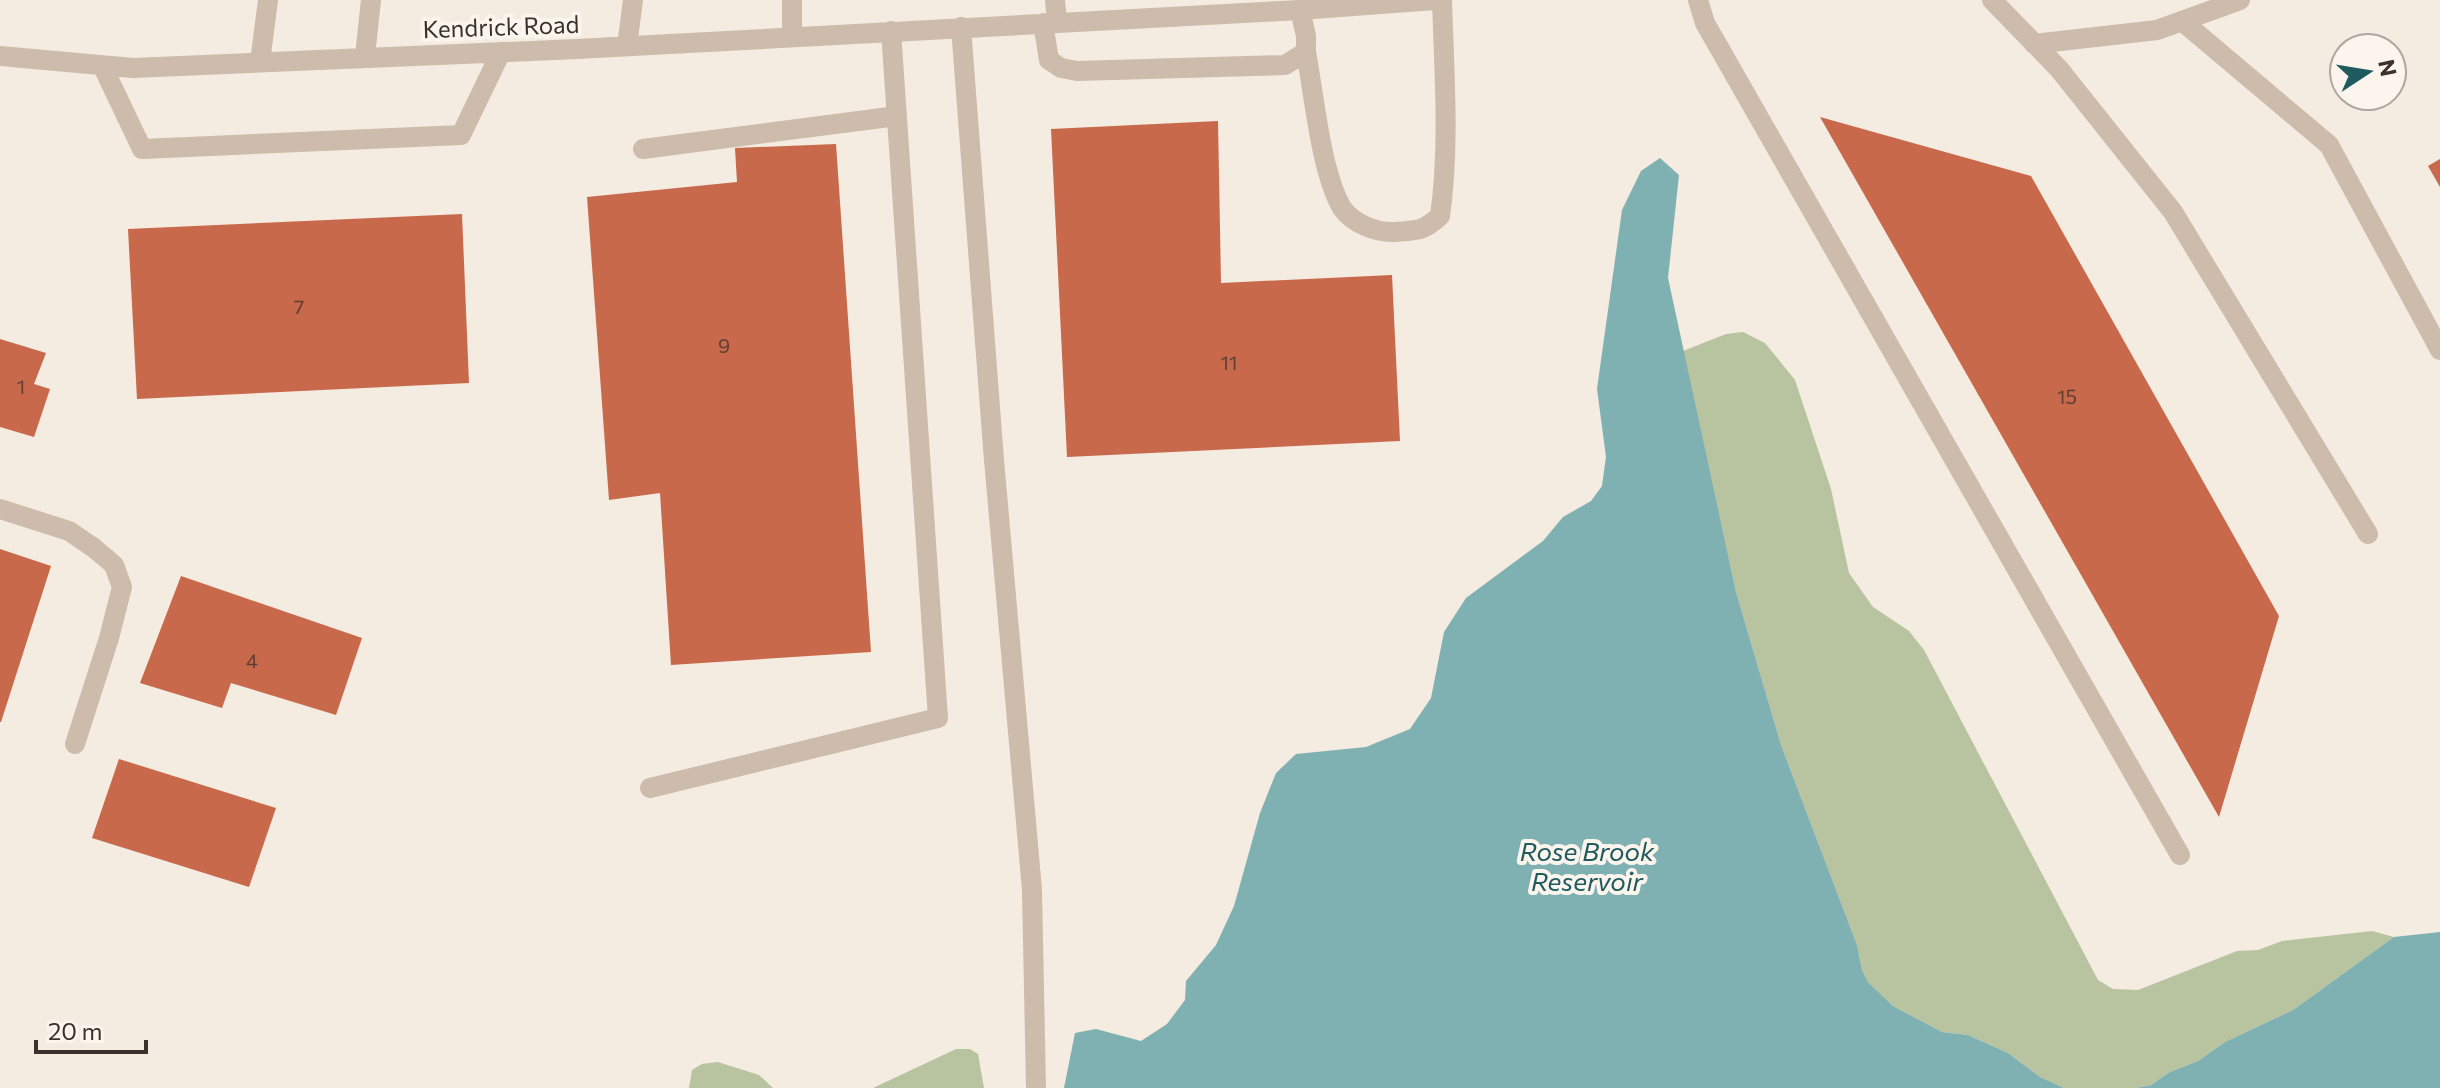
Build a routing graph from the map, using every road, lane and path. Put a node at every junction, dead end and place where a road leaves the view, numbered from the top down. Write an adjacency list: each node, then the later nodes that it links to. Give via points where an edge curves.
1 (268, 0): 25 (street)
2 (371, 0): 24 (street)
3 (633, 0): 20 (street)
4 (792, 0): 18 (street)
5 (1055, 0): 15 (street)
6 (1429, 0): 7 (street, Kendrick Road); 12 (street, Kendrick Road)
7 (1435, 0)
8 (1442, 0): 22 (street, via 1443,195 1440,216 1426,228 1383,233 1360,224 1343,209 1328,175)
9 (1698, 0): 34 (street, via 1705,23)
10 (1992, 0): 19 (street)
11 (2240, 0): 14 (street)
12 (1356, 3): 13 (street, Kendrick Road)
13 (1300, 10): 15 (street, Kendrick Road); 22 (street)
14 (2182, 21): 19 (street, via 2157,30); 29 (street, via 2329,145)
15 (1050, 23): 16 (street, Kendrick Road); 22 (street, via 1049,60 1077,71 1285,65)
16 (961, 27): 17 (street, Kendrick Road); 35 (street, via 1032,890)
17 (891, 31): 18 (street, Kendrick Road); 27 (street)
18 (792, 36): 20 (street, Kendrick Road)
19 (2034, 44): 31 (street, via 2173,212)
20 (627, 46): 21 (street, Kendrick Road)
21 (501, 52): 24 (street, Kendrick Road); 26 (street, via 461,135 142,149)
22 (1306, 52)
23 (0, 56): 26 (street, Kendrick Road)
24 (365, 56): 25 (street, Kendrick Road)
25 (260, 62): 26 (street, Kendrick Road)
26 (102, 65)
27 (897, 116): 28 (street); 33 (street, via 938,718)
28 (643, 149)
29 (2440, 350)
30 (0, 509): 32 (street, via 69,531 114,565 122,587)
31 (2368, 534)
32 (75, 744)
33 (650, 788)
34 (2180, 855)
35 (1036, 1088)

